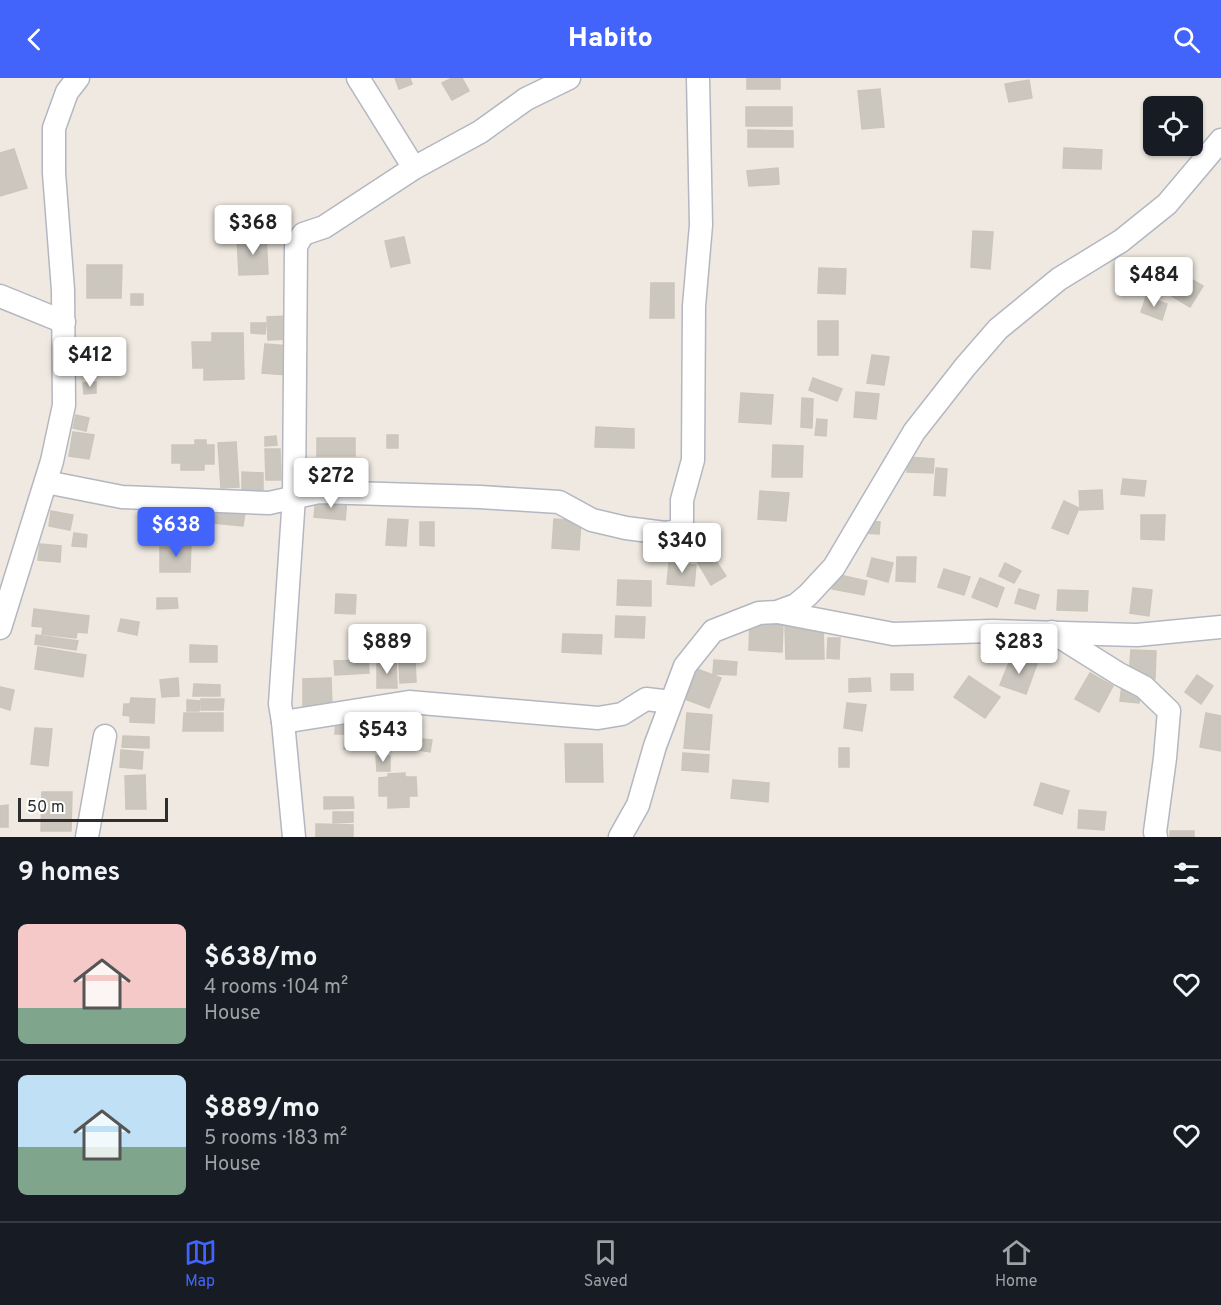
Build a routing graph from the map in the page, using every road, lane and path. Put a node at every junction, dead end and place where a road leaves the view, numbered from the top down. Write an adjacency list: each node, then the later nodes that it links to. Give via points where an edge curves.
1 (78, 78): 8 (street, via 67,92 54,128)
2 (358, 78): 6 (street)
3 (569, 78): 6 (street, via 525,99 480,132)
4 (698, 78): 10 (street, via 701,225 694,306 693,460 682,500 682,530 665,533 626,528 592,520 559,502 319,492)
5 (1221, 140): 11 (street, via 1167,204 1120,241 1059,279 998,329 914,432 834,567 796,605)
6 (414, 168): 10 (street, via 324,227 303,234 296,246)
7 (0, 296): 8 (street)
8 (64, 322): 9 (street, via 64,405)
9 (46, 482): 10 (street, via 122,497 269,503); 13 (street)
10 (294, 497): 16 (street, via 280,704)
11 (777, 612): 14 (street, via 893,634); 15 (street, via 759,613 713,631 685,666)
12 (1221, 627): 14 (street, via 1137,635)
13 (0, 628)
14 (1052, 632): 21 (street, via 1144,687 1169,711)
15 (671, 702): 16 (street, via 646,699 622,714 598,718 409,702); 20 (street, via 638,805)
16 (283, 722): 19 (street)
17 (105, 736): 18 (street)
18 (87, 837)
19 (294, 837)
20 (620, 837)
21 (1156, 837)

